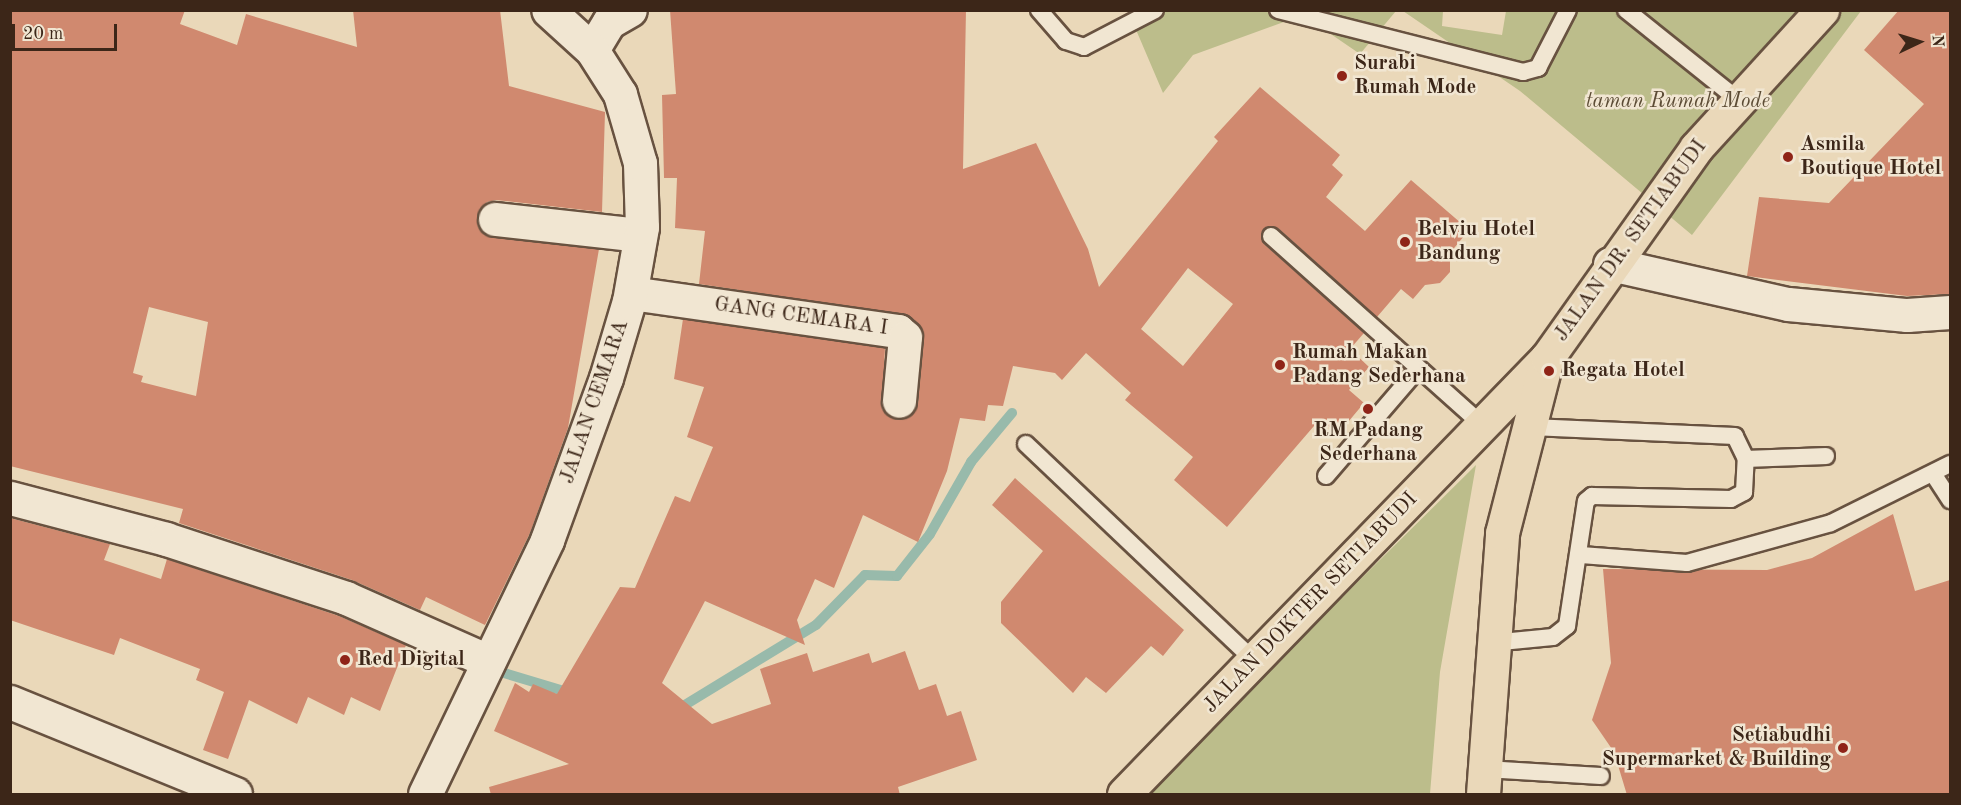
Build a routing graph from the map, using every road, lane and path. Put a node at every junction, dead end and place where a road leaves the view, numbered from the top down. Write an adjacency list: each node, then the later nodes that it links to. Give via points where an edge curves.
1 (548, 10): 9 (street, JALAN CEMARA)
2 (630, 10): 9 (street, via 609,21)
3 (1039, 10): 4 (lane, via 1065,41 1084,46)
4 (1155, 10)
5 (1278, 10): 6 (lane, via 1523,72 1538,68)
6 (1568, 10)
7 (1626, 10): 10 (lane)
8 (1822, 10): 10 (main road, JALAN DR. SETIABUDI)
9 (592, 50): 12 (street, JALAN CEMARA, via 620,94 640,163)
10 (1737, 99): 14 (main road, JALAN DR. SETIABUDI)
11 (495, 219): 12 (street)
12 (640, 235): 15 (street, JALAN CEMARA)
13 (1271, 236): 18 (lane)
14 (1610, 264): 16 (street, via 1788,304 1907,315); 17 (main road, JALAN DR. SETIABUDI)
15 (631, 293): 19 (street, GANG CEMARA I, via 898,331 905,337); 32 (street, JALAN CEMARA, via 606,378 547,540)
16 (1950, 312)
17 (1547, 358): 20 (main road, JALAN DOKTER SETIABUDI); 21 (main road, JALAN DR. SETIABUDI)
18 (1418, 369): 20 (lane); 27 (lane)
19 (899, 401)
20 (1481, 424): 33 (main road, JALAN DOKTER SETIABUDI)
21 (1531, 427): 24 (lane, via 1735,436); 31 (main road, JALAN DR. SETIABUDI, via 1502,533)
22 (1026, 444): 33 (lane)
23 (1826, 456): 24 (lane)
24 (1746, 459): 30 (lane, via 1744,492 1731,500 1592,496 1586,501)
25 (1950, 464): 26 (lane)
26 (1934, 475): 29 (lane); 30 (lane, via 1831,523 1687,563)
27 (1326, 477)
28 (10, 498): 32 (street, via 166,539 346,598)
29 (1950, 500)
30 (1581, 555): 31 (lane, via 1567,626 1553,636)
31 (1491, 643): 36 (main road, JALAN DR. SETIABUDI)
32 (486, 660): 38 (street, JALAN CEMARA)
33 (1256, 663): 39 (main road, JALAN DOKTER SETIABUDI)
34 (10, 702): 37 (street)
35 (1601, 776): 36 (lane)
36 (1484, 782)
37 (235, 795)
38 (425, 795)
39 (1124, 795)

